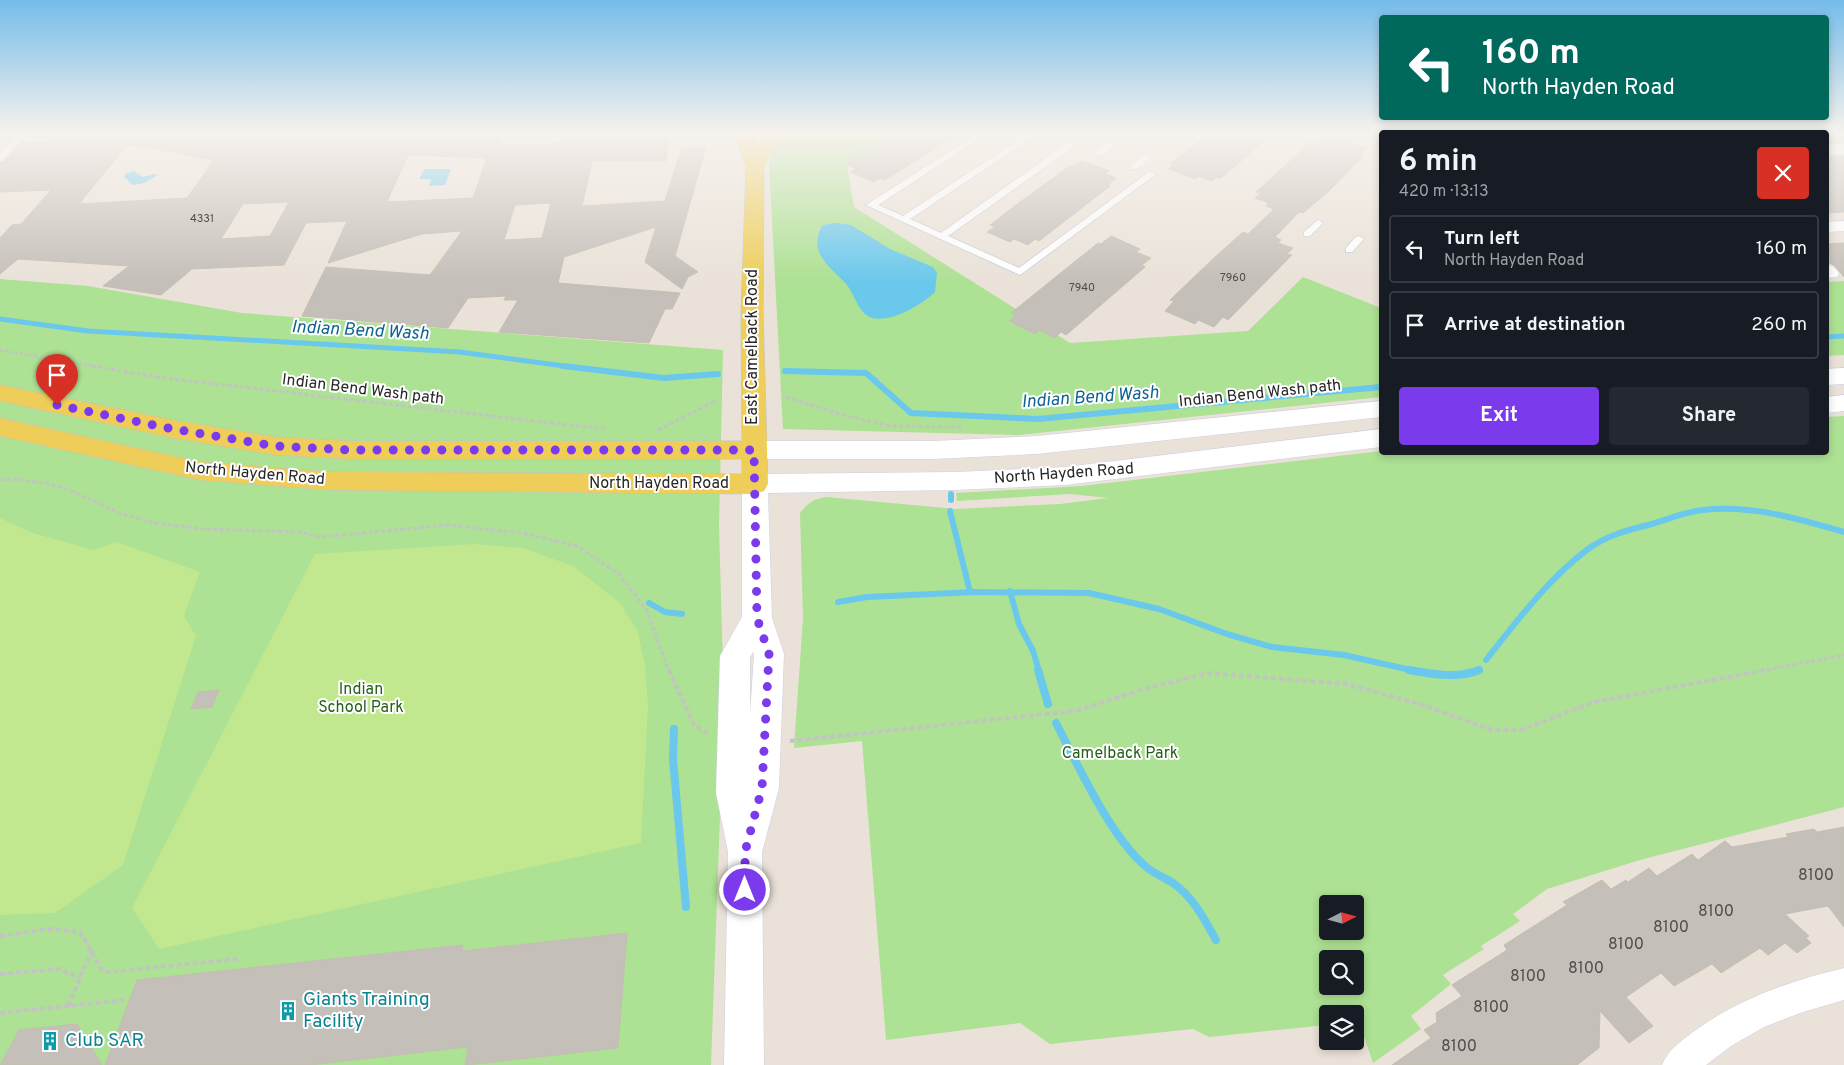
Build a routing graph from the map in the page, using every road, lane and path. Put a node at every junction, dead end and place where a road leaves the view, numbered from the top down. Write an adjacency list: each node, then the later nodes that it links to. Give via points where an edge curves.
1 (755, 183): 28 (main road, East Camelback Road)
2 (906, 183): 6 (lane, via 871,205)
3 (959, 183): 6 (lane)
4 (1014, 183): 11 (lane)
5 (1140, 183): 11 (lane, via 1020,272)
6 (904, 219): 11 (lane)
7 (1318, 223): 10 (lane)
8 (1844, 226): 9 (street)
9 (1829, 227)
10 (1307, 234)
11 (941, 236)
12 (1360, 239): 13 (lane)
13 (1349, 250)
14 (0, 350): 25 (path, Indian Bend Wash path, via 156,377)
15 (1844, 376): 16 (main road)
16 (1829, 377)
17 (0, 393): 28 (main road, North Hayden Road, via 173,429 275,446 350,450)
18 (786, 397): 24 (path, via 891,426)
19 (717, 400): 26 (path, via 657,430)
20 (1844, 403): 21 (main road)
21 (1829, 405)
22 (1379, 409): 28 (main road, North Hayden Road, via 1037,445 933,450)
23 (0, 427): 30 (main road, North Hayden Road, via 200,471 275,478)
24 (972, 428)
25 (609, 430)
26 (649, 430)
27 (1379, 438): 30 (main road, North Hayden Road, via 1065,476)
28 (754, 450): 30 (main road, East Camelback Road)
29 (0, 480): 32 (path, via 48,484 70,490 122,514 155,523 203,529 299,532 320,537 448,525 472,526 522,532 577,546 619,574 646,609 694,725 712,736)
30 (755, 484): 32 (main road, East Camelback Road, via 757,618 769,654)
31 (1844, 655): 32 (path, via 1594,702 1521,730 1492,730 1423,705 1346,684 1208,673 1076,711 791,741)
32 (750, 738): 42 (main road, East Camelback Road, via 733,794 745,852)
33 (0, 936): 34 (path, via 67,928 80,932)
34 (92, 950): 35 (path, via 102,970 108,972); 37 (path)
35 (237, 959)
36 (0, 974): 37 (path, via 60,969)
37 (81, 976): 40 (path)
38 (1844, 984): 43 (street, via 1761,1010 1703,1044)
39 (125, 1000): 40 (path)
40 (68, 1006): 41 (path)
41 (0, 1013)
42 (744, 1065)
43 (1679, 1065)

